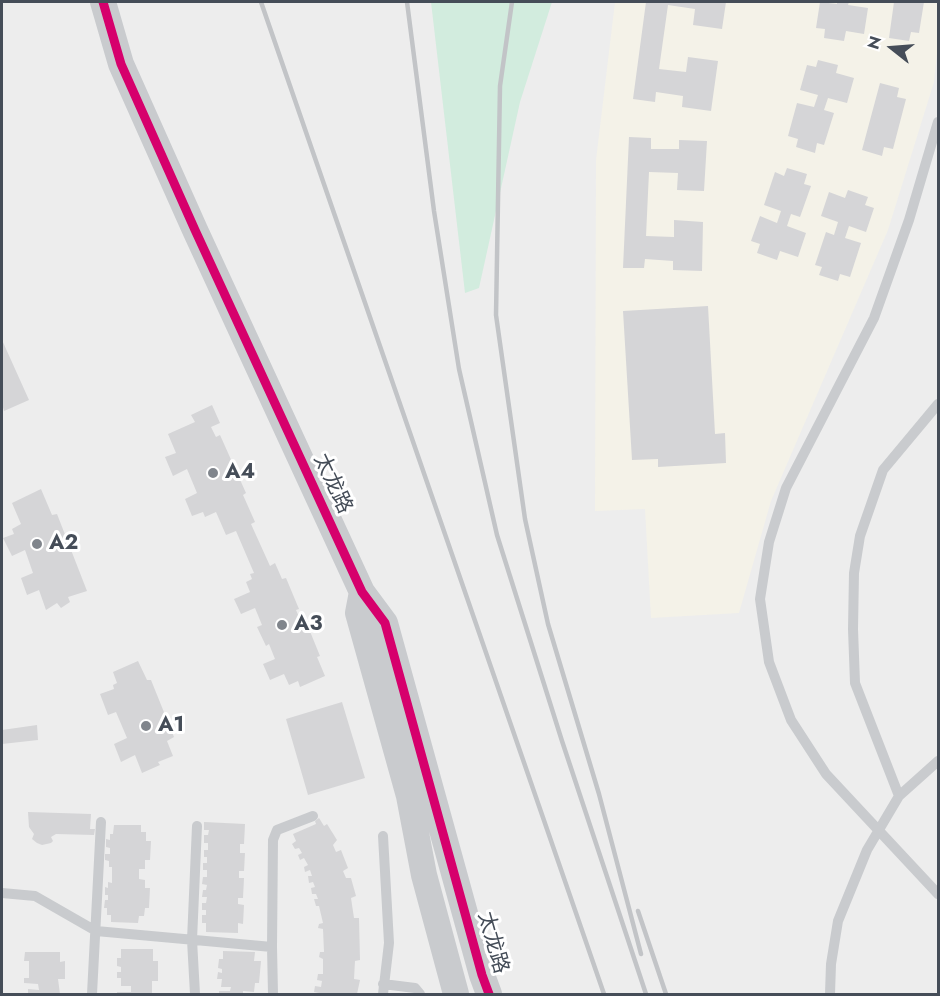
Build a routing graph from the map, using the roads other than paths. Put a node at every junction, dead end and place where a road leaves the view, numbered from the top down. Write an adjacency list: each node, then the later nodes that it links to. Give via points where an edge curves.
1 (103, 2): 4 (street, 太龙路, via 125,75)
2 (939, 122): 10 (lane, via 874,318 786,488 769,542 760,599 769,662 791,720 826,774)
3 (939, 404): 6 (lane, via 883,470 860,536 854,573 855,683)
4 (362, 592): 22 (street, 太龙路, via 358,614 409,796 424,874); 23 (street, 太龙路, via 385,623)
5 (939, 760): 6 (lane)
6 (899, 796): 10 (lane)
7 (313, 816): 16 (lane, via 278,830 273,840)
8 (101, 822): 14 (lane)
9 (197, 826): 15 (lane)
10 (879, 832): 13 (lane); 24 (lane, via 838,921)
11 (383, 836): 17 (lane, via 389,943)
12 (2, 893): 14 (lane, via 35,896)
13 (939, 894)
14 (96, 931): 15 (lane); 18 (lane)
15 (192, 940): 16 (lane); 19 (lane)
16 (272, 947): 20 (lane)
17 (383, 989): 21 (lane, via 415,988)
18 (92, 994)
19 (195, 994)
20 (273, 994)
21 (420, 994)
22 (456, 994)
23 (489, 994)
24 (830, 994)

